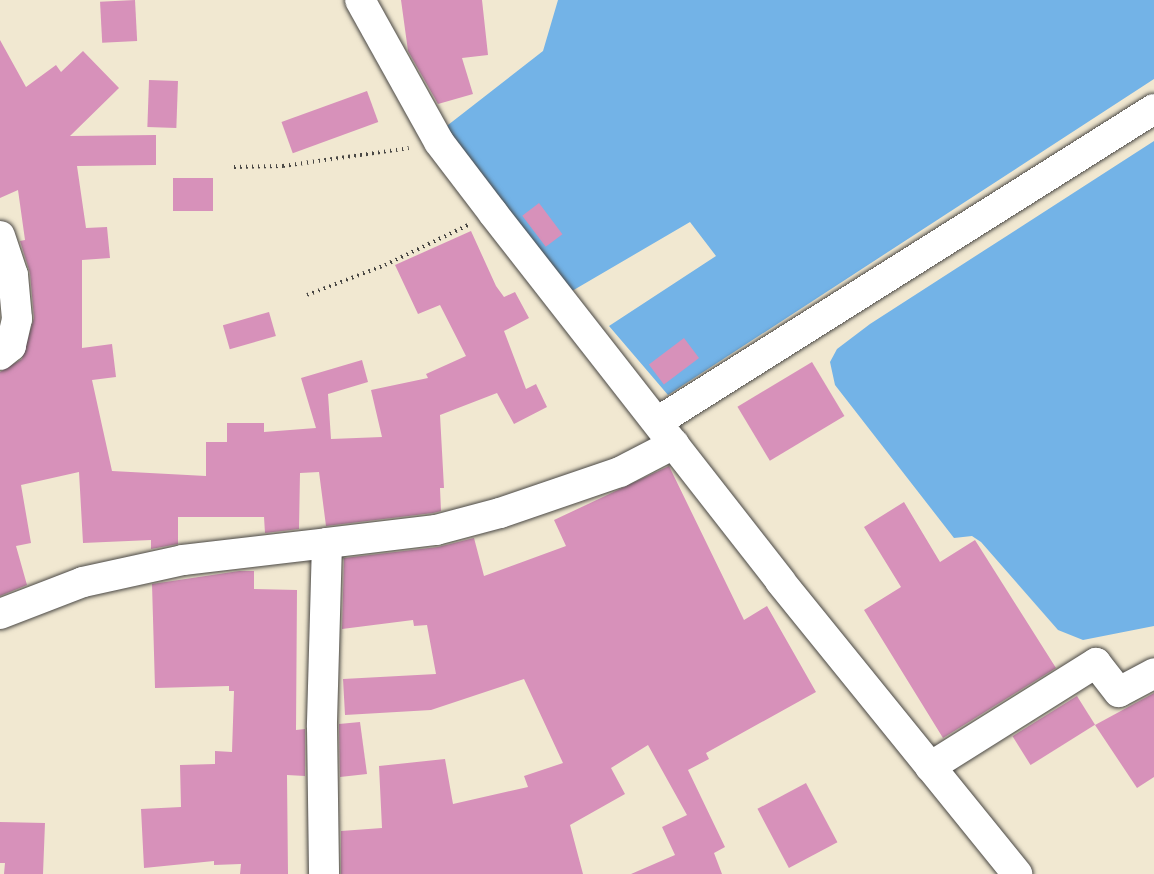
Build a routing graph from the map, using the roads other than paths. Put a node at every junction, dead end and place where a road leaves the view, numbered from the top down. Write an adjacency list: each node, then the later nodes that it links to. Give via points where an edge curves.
1 (360, 0): 5 (street, via 439,142)
2 (1154, 109): 5 (street)
3 (0, 236): 4 (street, via 13,275 17,319 11,346)
4 (0, 355)
5 (666, 433): 6 (street, via 620,472 500,513 436,530); 9 (street)
6 (327, 543): 7 (street, via 183,560 83,582); 10 (street, via 322,727)
7 (0, 614)
8 (1154, 672): 9 (street, via 1119,692 1096,663)
9 (930, 767): 11 (street)
10 (324, 874)
11 (1017, 874)

